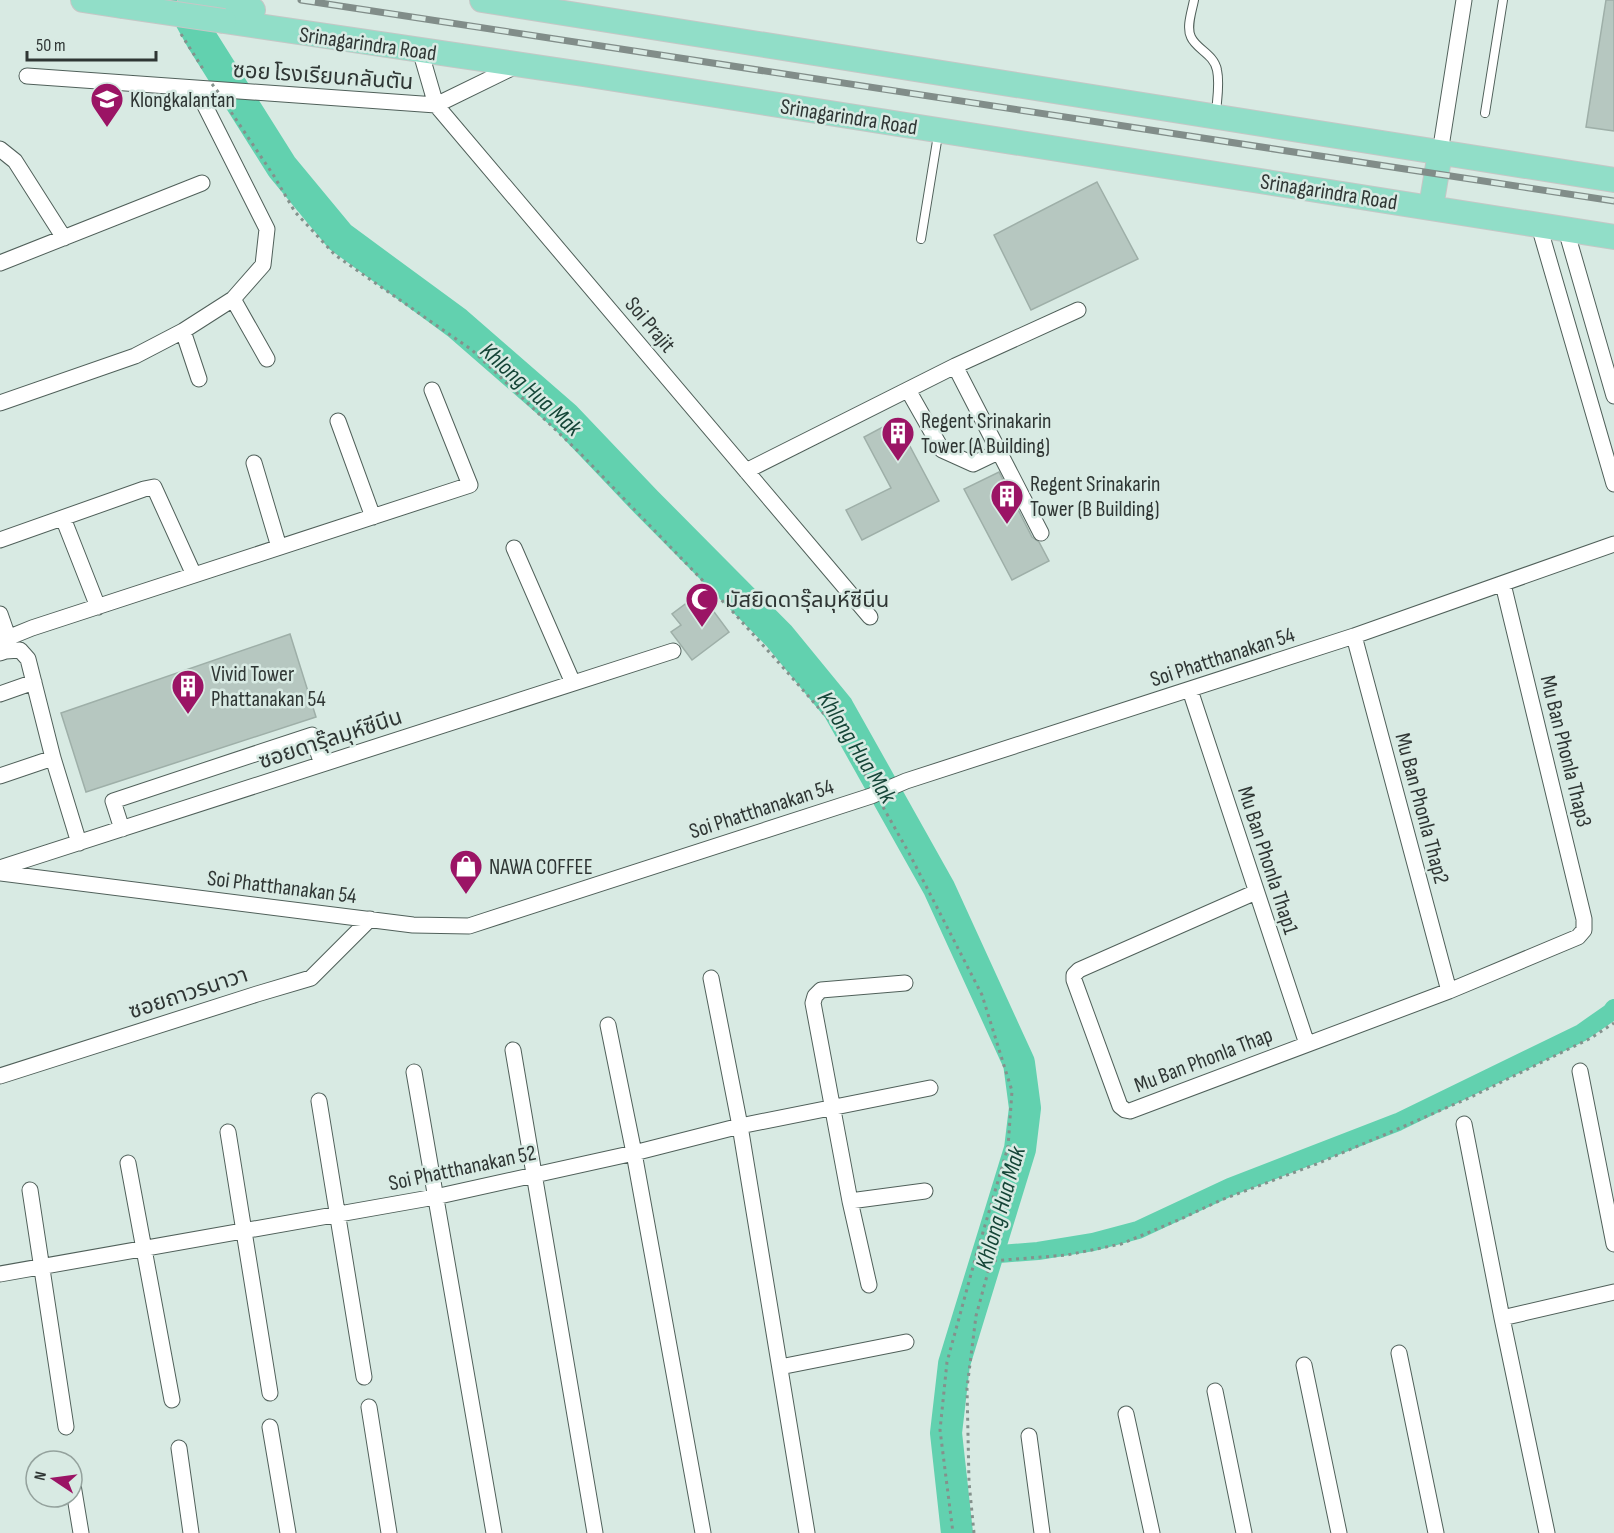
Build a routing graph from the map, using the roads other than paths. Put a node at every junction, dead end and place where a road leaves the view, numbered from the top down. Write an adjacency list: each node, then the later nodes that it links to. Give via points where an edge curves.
1 (83, 0): 7 (main road, Srinagarindra Road, bridge)
2 (190, 0): 7 (main road)
3 (482, 0): 14 (main road)
4 (1194, 0): 14 (lane, via 1190,35 1217,68)
5 (1464, 0): 17 (street)
6 (1503, 0): 13 (lane)
7 (220, 13): 8 (main road, Srinagarindra Road, via 353,41)
8 (420, 50): 9 (main road, Srinagarindra Road); 12 (street, Soi Prajit)
9 (518, 64): 12 (street); 15 (main road, Srinagarindra Road)
10 (27, 76): 11 (street, ซอย โรงเรียนกลันตัน)
11 (196, 88): 12 (street, ซอย โรงเรียนกลันตัน); 27 (street, via 267,229 263,265)
12 (436, 105): 40 (street, Soi Prajit)
13 (1485, 113)
14 (1216, 117): 17 (main road)
15 (939, 130): 20 (main road, Srinagarindra Road); 25 (lane)
16 (0, 149): 24 (street, via 15,160)
17 (1440, 153): 18 (main road); 20 (main road)
18 (1614, 180)
19 (202, 183): 24 (street)
20 (1431, 207): 21 (main road, Srinagarindra Road)
21 (1539, 226): 22 (main road, Srinagarindra Road); 41 (street)
22 (1566, 230): 23 (main road, Srinagarindra Road); 35 (street)
23 (1614, 237)
24 (64, 238): 26 (street)
25 (921, 238)
26 (0, 262)
27 (233, 299): 29 (street); 30 (street)
28 (1078, 310): 31 (street)
29 (183, 331): 32 (street); 36 (street, via 135,356)
30 (267, 359)
31 (956, 366): 34 (street); 38 (street)
32 (199, 379)
33 (432, 390): 42 (street, via 470,485)
34 (908, 390): 38 (street, via 942,450 973,464); 40 (street)
35 (1614, 396)
36 (0, 403)
37 (338, 421): 42 (street)
38 (998, 452): 44 (street)
39 (254, 463): 47 (street)
40 (746, 471): 53 (street, Soi Prajit)
41 (1614, 484)
42 (373, 517): 47 (street)
43 (63, 518): 45 (street); 49 (street, via 154,487); 51 (street)
44 (1041, 533)
45 (0, 540)
46 (1614, 544): 50 (street, Soi Phatthanakan 54)
47 (279, 548): 49 (street)
48 (514, 548): 59 (street)
49 (194, 575): 51 (street)
50 (1503, 584): 54 (street, Soi Phatthanakan 54); 70 (street, Mu Ban Phonla Thap3)
51 (98, 607): 55 (street)
52 (0, 614): 55 (street)
53 (870, 616)
54 (1354, 636): 60 (street, Soi Phatthanakan 54); 73 (street, Mu Ban Phonla Thap2)
55 (4, 639)
56 (673, 651): 59 (street, ซอยดารุ๊ลมุห์ซีนีน)
57 (0, 653): 58 (street, via 20,650 28,659)
58 (34, 682): 61 (street); 62 (street)
59 (573, 683): 63 (street, ซอยดารุ๊ลมุห์ซีนีน)
60 (1190, 690): 68 (street, Mu Ban Phonla Thap1); 69 (street, Soi Phatthanakan 54, via 906,781 875,799 469,926)
61 (0, 694)
62 (53, 758): 64 (street); 66 (street)
63 (322, 764): 65 (street, ซอยดารุ๊ลมุห์ซีนีน); 65 (street, via 312,735 113,801)
64 (0, 776)
65 (122, 829): 66 (street, ซอยดารุ๊ลมุห์ซีนีน)
66 (79, 843): 67 (street, ซอยดารุ๊ลมุห์ซีนีน)
67 (0, 871): 69 (street, Soi Phatthanakan 54)
68 (1256, 892): 75 (street, Mu Ban Phonla Thap1); 75 (street, Mu Ban Phonla Thap, via 1079,970 1074,980 1120,1106 1125,1110)
69 (370, 919): 79 (street, ซอยถาวรนาวา, via 311,978)
70 (1584, 930): 73 (street, Mu Ban Phonla Thap, via 1578,937)
71 (711, 978): 84 (street)
72 (904, 983): 82 (street, via 821,990 815,996 813,1003)
73 (1449, 992): 75 (street, Mu Ban Phonla Thap)
74 (608, 1025): 86 (street)
75 (1306, 1044)
76 (513, 1050): 88 (street)
77 (1580, 1071): 95 (street)
78 (414, 1072): 91 (street)
79 (0, 1076)
80 (930, 1088): 82 (street, Soi Phatthanakan 52)
81 (319, 1101): 93 (street)
82 (833, 1108): 84 (street, Soi Phatthanakan 52); 92 (street)
83 (1464, 1124): 101 (street)
84 (740, 1126): 86 (street, Soi Phatthanakan 52); 105 (street)
85 (228, 1132): 94 (street)
86 (634, 1153): 88 (street, Soi Phatthanakan 52); 123 (street)
87 (128, 1163): 96 (street)
88 (534, 1175): 91 (street, Soi Phatthanakan 52); 122 (street)
89 (30, 1190): 97 (street)
90 (925, 1191): 92 (street)
91 (435, 1197): 93 (street, Soi Phatthanakan 52); 121 (street)
92 (850, 1201): 99 (street)
93 (338, 1214): 94 (street, Soi Phatthanakan 52); 106 (street)
94 (244, 1231): 96 (street, Soi Phatthanakan 52); 108 (street)
95 (1614, 1244)
96 (144, 1249): 97 (street, Soi Phatthanakan 52); 109 (street)
97 (42, 1267): 98 (street, Soi Phatthanakan 52); 112 (street)
98 (0, 1274)
99 (869, 1285)
100 (1614, 1292): 101 (street)
101 (1502, 1318): 130 (street)
102 (906, 1342): 105 (street)
103 (1399, 1353): 129 (street)
104 (1304, 1365): 128 (street)
105 (780, 1367): 124 (street)
106 (364, 1377)
107 (1215, 1391): 127 (street)
108 (270, 1393)
109 (172, 1401)
110 (369, 1407): 120 (street)
111 (1126, 1414): 126 (street)
112 (66, 1427)
113 (270, 1427): 119 (street)
114 (1029, 1436): 125 (street)
115 (179, 1448): 118 (street)
116 (77, 1509): 117 (street)
117 (81, 1533)
118 (190, 1533)
119 (288, 1533)
120 (389, 1533)
121 (494, 1533)
122 (595, 1533)
123 (703, 1533)
124 (807, 1533)
125 (1042, 1533)
126 (1152, 1533)
127 (1244, 1533)
128 (1339, 1533)
129 (1436, 1533)
130 (1546, 1533)

